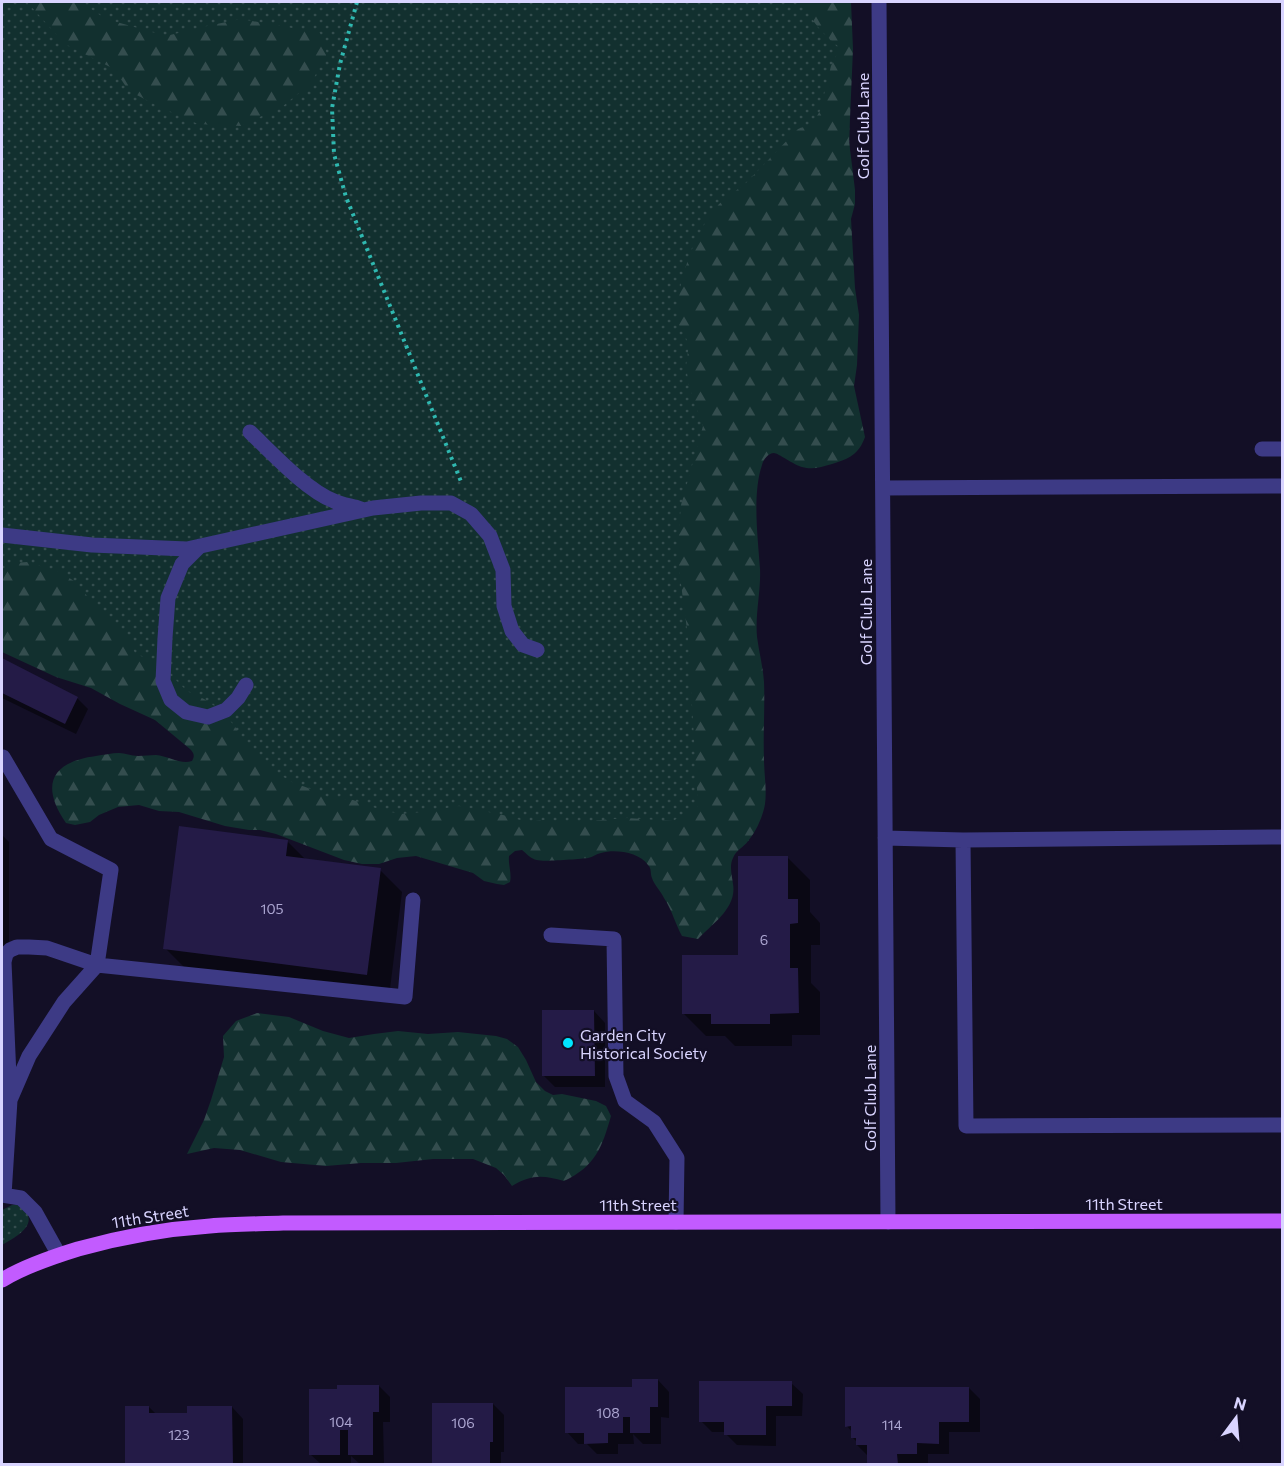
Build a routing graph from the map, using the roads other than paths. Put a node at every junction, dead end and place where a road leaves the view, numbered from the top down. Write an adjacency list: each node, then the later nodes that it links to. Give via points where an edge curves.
1 (879, 2): 6 (street, Golf Club Lane)
2 (250, 432): 7 (street, via 309,486 333,501)
3 (1262, 449): 4 (street)
4 (1282, 449)
5 (1282, 486): 6 (street)
6 (883, 488): 14 (street, Golf Club Lane)
7 (366, 510): 9 (street); 10 (street, via 451,503 471,514 490,536 503,570 504,606 512,632 523,645)
8 (2, 535): 9 (street, via 92,545 187,549)
9 (200, 546): 11 (street, via 182,564 168,598 163,681 171,700 186,712 208,717 226,710)
10 (537, 650)
11 (246, 685)
12 (3, 758): 18 (street, via 51,839 111,870)
13 (1282, 837): 15 (street)
14 (885, 838): 15 (street); 24 (street, Golf Club Lane)
15 (963, 840): 20 (street, via 966,1126)
16 (413, 900): 18 (street, via 405,998)
17 (551, 935): 23 (street, via 614,939 616,1076 625,1101 654,1122 677,1158)
18 (97, 965): 19 (street, via 64,1002 29,1056); 19 (street, via 47,948 17,947 6,954)
19 (10, 1100): 21 (street)
20 (1282, 1125)
21 (3, 1195): 25 (street, via 21,1198 35,1212)
22 (1282, 1221): 24 (main road, 11th Street)
23 (676, 1222): 24 (main road, 11th Street); 25 (main road, 11th Street, via 209,1226 103,1242)
24 (888, 1222)
25 (59, 1255): 26 (main road, 11th Street)
26 (2, 1280)

